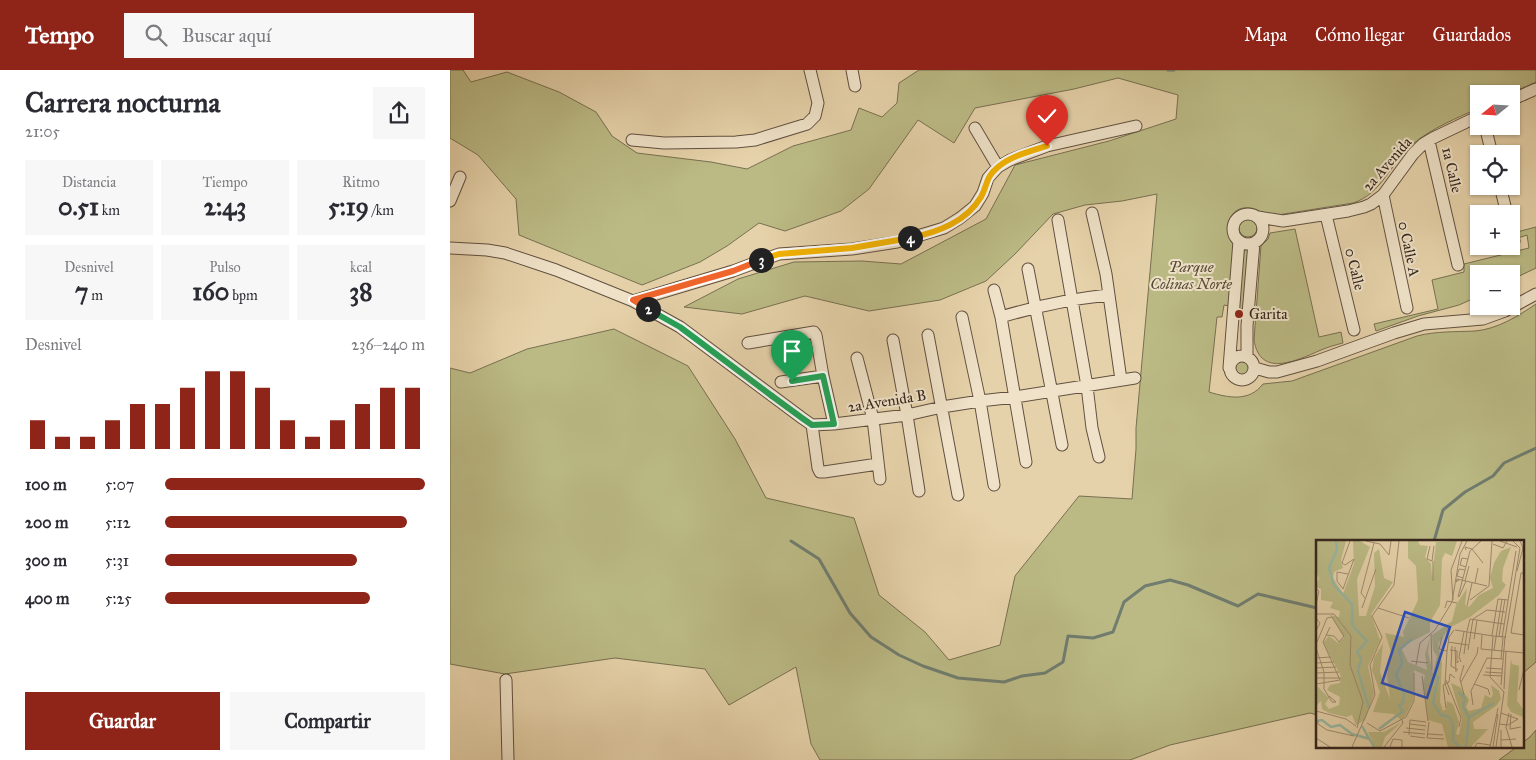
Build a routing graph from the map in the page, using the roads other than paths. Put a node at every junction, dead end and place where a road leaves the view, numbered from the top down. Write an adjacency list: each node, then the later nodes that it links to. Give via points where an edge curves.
1 (810, 70): 9 (street, via 818,104 815,116 807,124 755,140 736,142)
2 (852, 70): 3 (street)
3 (855, 86)
4 (1536, 89): 5 (street)
5 (1520, 96)
6 (1470, 120): 10 (street, 2a Avenida)
7 (1136, 126): 11 (street, via 1047,146)
8 (975, 128): 11 (street)
9 (632, 140)
10 (1429, 141): 13 (street, 2a Avenida, via 1413,154); 23 (street, 1a Calle)
11 (998, 167): 29 (street, via 988,178 975,206 944,228 923,236 852,248 779,254)
12 (460, 177): 14 (street)
13 (1383, 195): 16 (street, 2a Avenida, via 1364,207); 31 (street, 0 Calle A)
14 (450, 201)
15 (1092, 213): 27 (street)
16 (1326, 215): 19 (street, 2a Avenida); 36 (street, 0 Calle)
17 (1258, 217): 19 (street, 2a Avenida); 20 (street, via 1263,225); 21 (street, via 1249,213 1236,219 1233,228)
18 (1058, 220): 28 (street)
19 (1283, 221): 20 (street, 2a Avenida)
20 (1258, 239): 21 (street, via 1245,244); 35 (street)
21 (1239, 241): 34 (street)
22 (450, 248): 29 (street, via 505,253)
23 (1458, 265)
24 (1028, 269): 30 (street)
25 (994, 290): 33 (street)
26 (1536, 294): 43 (street, via 1505,312 1483,319 1424,324 1277,372)
27 (1108, 295): 28 (street); 46 (street)
28 (1072, 299): 30 (street); 48 (street)
29 (633, 300): 56 (street, via 680,327)
30 (1036, 307): 33 (street); 49 (street)
31 (1407, 308)
32 (962, 317): 51 (street)
33 (1001, 317): 50 (street)
34 (1232, 326): 35 (street); 42 (street)
35 (1247, 326): 40 (street)
36 (1354, 330)
37 (928, 334): 52 (street)
38 (893, 340): 53 (street)
39 (748, 343): 44 (street, via 814,332)
40 (1247, 356): 42 (street, via 1234,358); 43 (street)
41 (857, 358): 54 (street)
42 (1230, 368): 43 (street, via 1233,376 1240,380 1252,376)
43 (1255, 368)
44 (823, 376): 47 (street); 55 (street)
45 (1135, 378): 46 (street, 2a Avenida B)
46 (1121, 380): 48 (street, 2a Avenida B)
47 (782, 382)
48 (1087, 386): 49 (street, 2a Avenida B); 58 (street)
49 (1053, 391): 50 (street, 2a Avenida B); 57 (street)
50 (1015, 397): 51 (street, 2a Avenida B); 59 (street)
51 (980, 400): 52 (street, 2a Avenida B); 62 (street)
52 (942, 407): 53 (street, 2a Avenida B); 64 (street)
53 (907, 415): 54 (street, 2a Avenida B); 63 (street)
54 (873, 418): 55 (street, 2a Avenida B); 60 (street)
55 (834, 424): 56 (street, 2a Avenida B)
56 (812, 425): 60 (street, via 820,472)
57 (1062, 445)
58 (1099, 457)
59 (1026, 462)
60 (878, 464): 61 (street)
61 (880, 480)
62 (994, 485)
63 (919, 491)
64 (958, 494)
65 (506, 680): 66 (street)
66 (508, 760)

